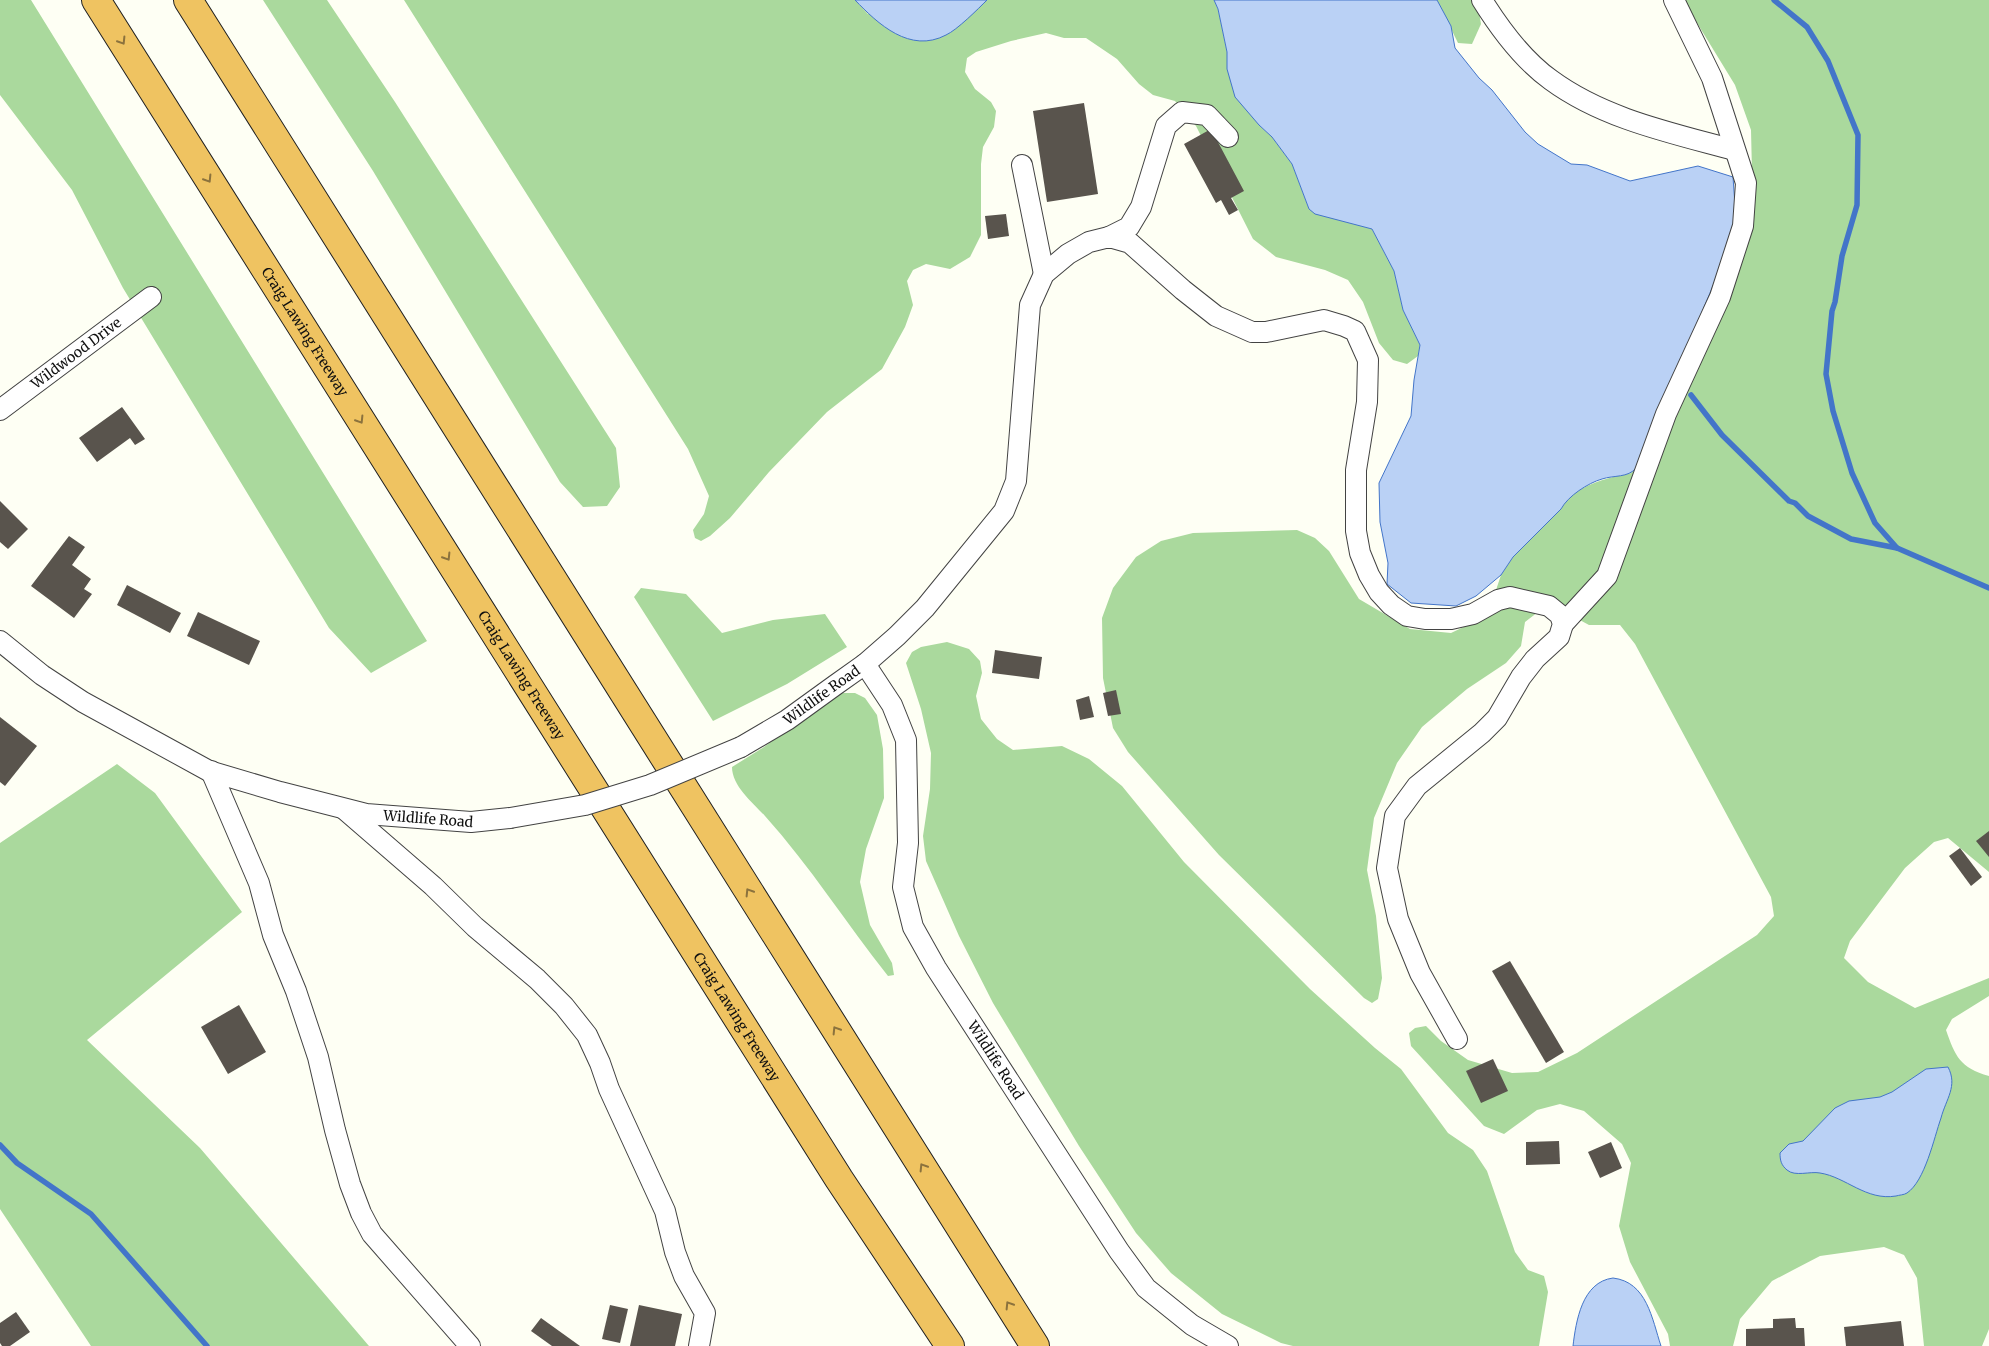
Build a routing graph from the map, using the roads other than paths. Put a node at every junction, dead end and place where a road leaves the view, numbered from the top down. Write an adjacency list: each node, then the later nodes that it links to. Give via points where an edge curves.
1 (96, 0): 18 (highway, Craig Lawing Freeway, one-way to 18)
2 (188, 0): 23 (highway, one-way to 2)
3 (1482, 0): 6 (street, via 1530,61 1573,95 1660,130)
4 (1674, 0): 6 (street, via 1712,78)
5 (1228, 137): 8 (street, via 1207,116 1182,112 1166,126 1141,207 1129,227)
6 (1734, 150): 12 (street, via 1746,183 1743,226 1720,297 1666,414 1607,576)
7 (1022, 165): 9 (street)
8 (1109, 237): 9 (street, via 1090,242 1068,254); 12 (street, via 1130,243 1216,316 1252,332 1324,320 1355,331 1368,360 1367,402 1356,470 1356,531 1369,575 1391,605 1406,616 1425,620 1451,619 1473,614 1510,597 1549,606 1560,615)
9 (1044, 274): 14 (street, Wildlife Road, via 1030,305 1016,481 1004,511 925,608)
10 (151, 297): 11 (street, Wildwood Drive)
11 (0, 410)
12 (1562, 624): 17 (street, via 1558,637 1521,677 1497,718 1417,786 1395,816 1387,868 1398,919 1420,973)
13 (0, 640): 15 (street, Wildlife Road, via 42,675 83,702)
14 (865, 664): 16 (street, Wildlife Road, bridge, via 787,720 741,747 650,785 585,805 471,822 366,814); 24 (street, Wildlife Road, via 892,705 906,740 908,843 904,887 913,926 936,968 1146,1288 1192,1325)
15 (212, 771): 16 (street, Wildlife Road); 19 (street, via 259,883 273,935 309,1028 350,1184 361,1213 372,1234)
16 (344, 809): 20 (street, via 433,886 474,927 537,979 587,1035 665,1211 684,1276 705,1312)
17 (1457, 1039)
18 (839, 1179): 21 (highway); 22 (highway, Craig Lawing Freeway)
19 (470, 1346)
20 (699, 1346)
21 (932, 1346)
22 (950, 1346)
23 (1035, 1346)
24 (1228, 1346)

